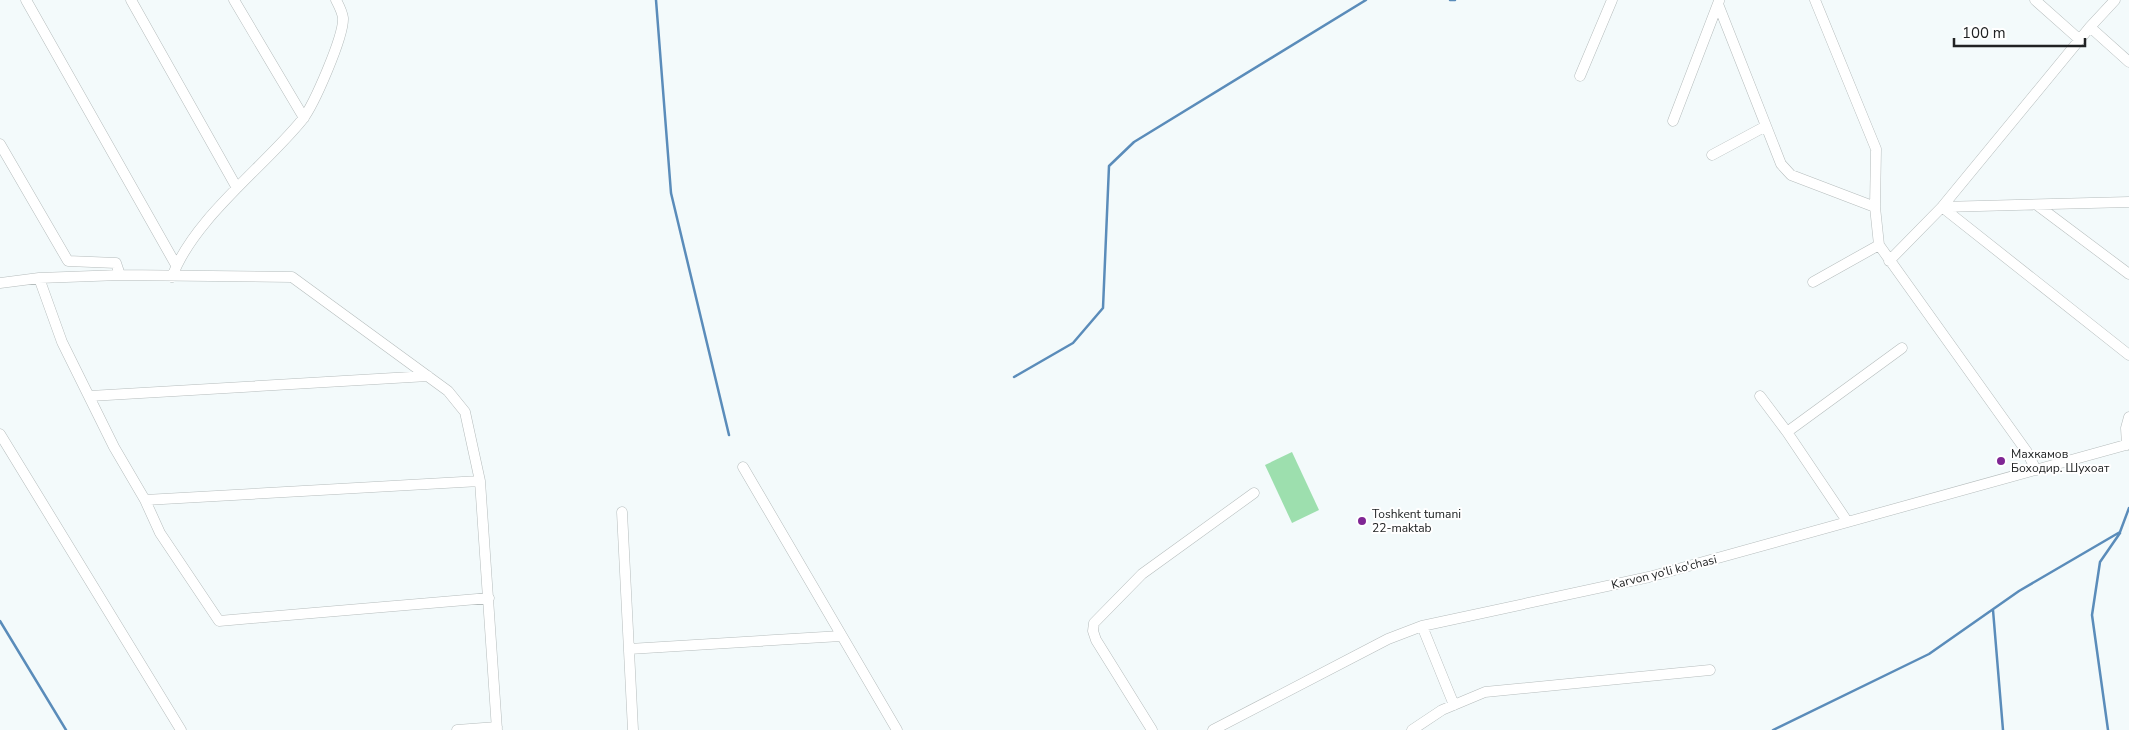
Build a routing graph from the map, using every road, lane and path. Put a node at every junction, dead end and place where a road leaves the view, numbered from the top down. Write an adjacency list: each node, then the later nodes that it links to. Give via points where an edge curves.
1 (26, 0): 26 (street)
2 (131, 0): 19 (street)
3 (234, 0): 14 (street)
4 (336, 0): 14 (street, via 343,19 339,40)
5 (1612, 0): 13 (street)
6 (1815, 0): 22 (street, via 1876,149)
7 (2035, 0): 11 (street)
8 (2115, 0): 10 (street)
9 (1719, 2): 15 (street); 16 (street)
10 (2090, 28): 11 (street); 12 (street)
11 (2080, 40): 23 (street)
12 (2129, 62)
13 (1580, 76)
14 (304, 118): 19 (street)
15 (1673, 121)
16 (1766, 126): 18 (street); 22 (street, via 1781,164 1791,175)
17 (0, 144): 28 (street, via 68,261 116,263)
18 (1712, 155)
19 (237, 188): 26 (street)
20 (2129, 202): 21 (street)
21 (2038, 205): 23 (street); 27 (street)
22 (1875, 207): 24 (street)
23 (1942, 207): 25 (street); 34 (street)
24 (1879, 245): 25 (street); 31 (street)
25 (1889, 261): 43 (street, via 2027,452)
26 (176, 265): 29 (street)
27 (2129, 274)
28 (120, 275): 29 (street); 30 (street)
29 (172, 277): 35 (street, via 292,277)
30 (39, 278): 32 (street); 36 (street, via 62,342)
31 (1813, 282)
32 (0, 283)
33 (1902, 348): 39 (street)
34 (2129, 354)
35 (428, 376): 36 (street); 44 (street, via 448,391 465,412)
36 (90, 396): 46 (street, via 114,447)
37 (1760, 396): 39 (street)
38 (2129, 416): 41 (street, via 2126,428)
39 (1787, 432): 48 (street)
40 (0, 434): 56 (street)
41 (2128, 444): 43 (street, Karvon yo‘li ko'chasi)
42 (743, 467): 51 (street)
43 (2036, 470): 48 (street, Karvon yo‘li ko'chasi)
44 (480, 481): 46 (street); 49 (street)
45 (1254, 493): 60 (street, via 1142,574 1092,627 1096,640)
46 (145, 500): 49 (street, via 160,533 219,621)
47 (622, 512): 52 (street)
48 (1847, 521): 50 (street, Karvon yo‘li ko'chasi, via 1650,577)
49 (489, 598): 55 (street)
50 (1422, 626): 54 (street); 61 (street, Karvon yo‘li ko'chasi, via 1388,639)
51 (841, 636): 52 (street); 59 (street)
52 (629, 649): 58 (street)
53 (1710, 670): 54 (street, via 1485,692)
54 (1454, 705): 62 (street)
55 (497, 728): 57 (street)
56 (181, 730)
57 (458, 730)
58 (633, 730)
59 (898, 730)
60 (1152, 730)
61 (1213, 730)
62 (1412, 730)

